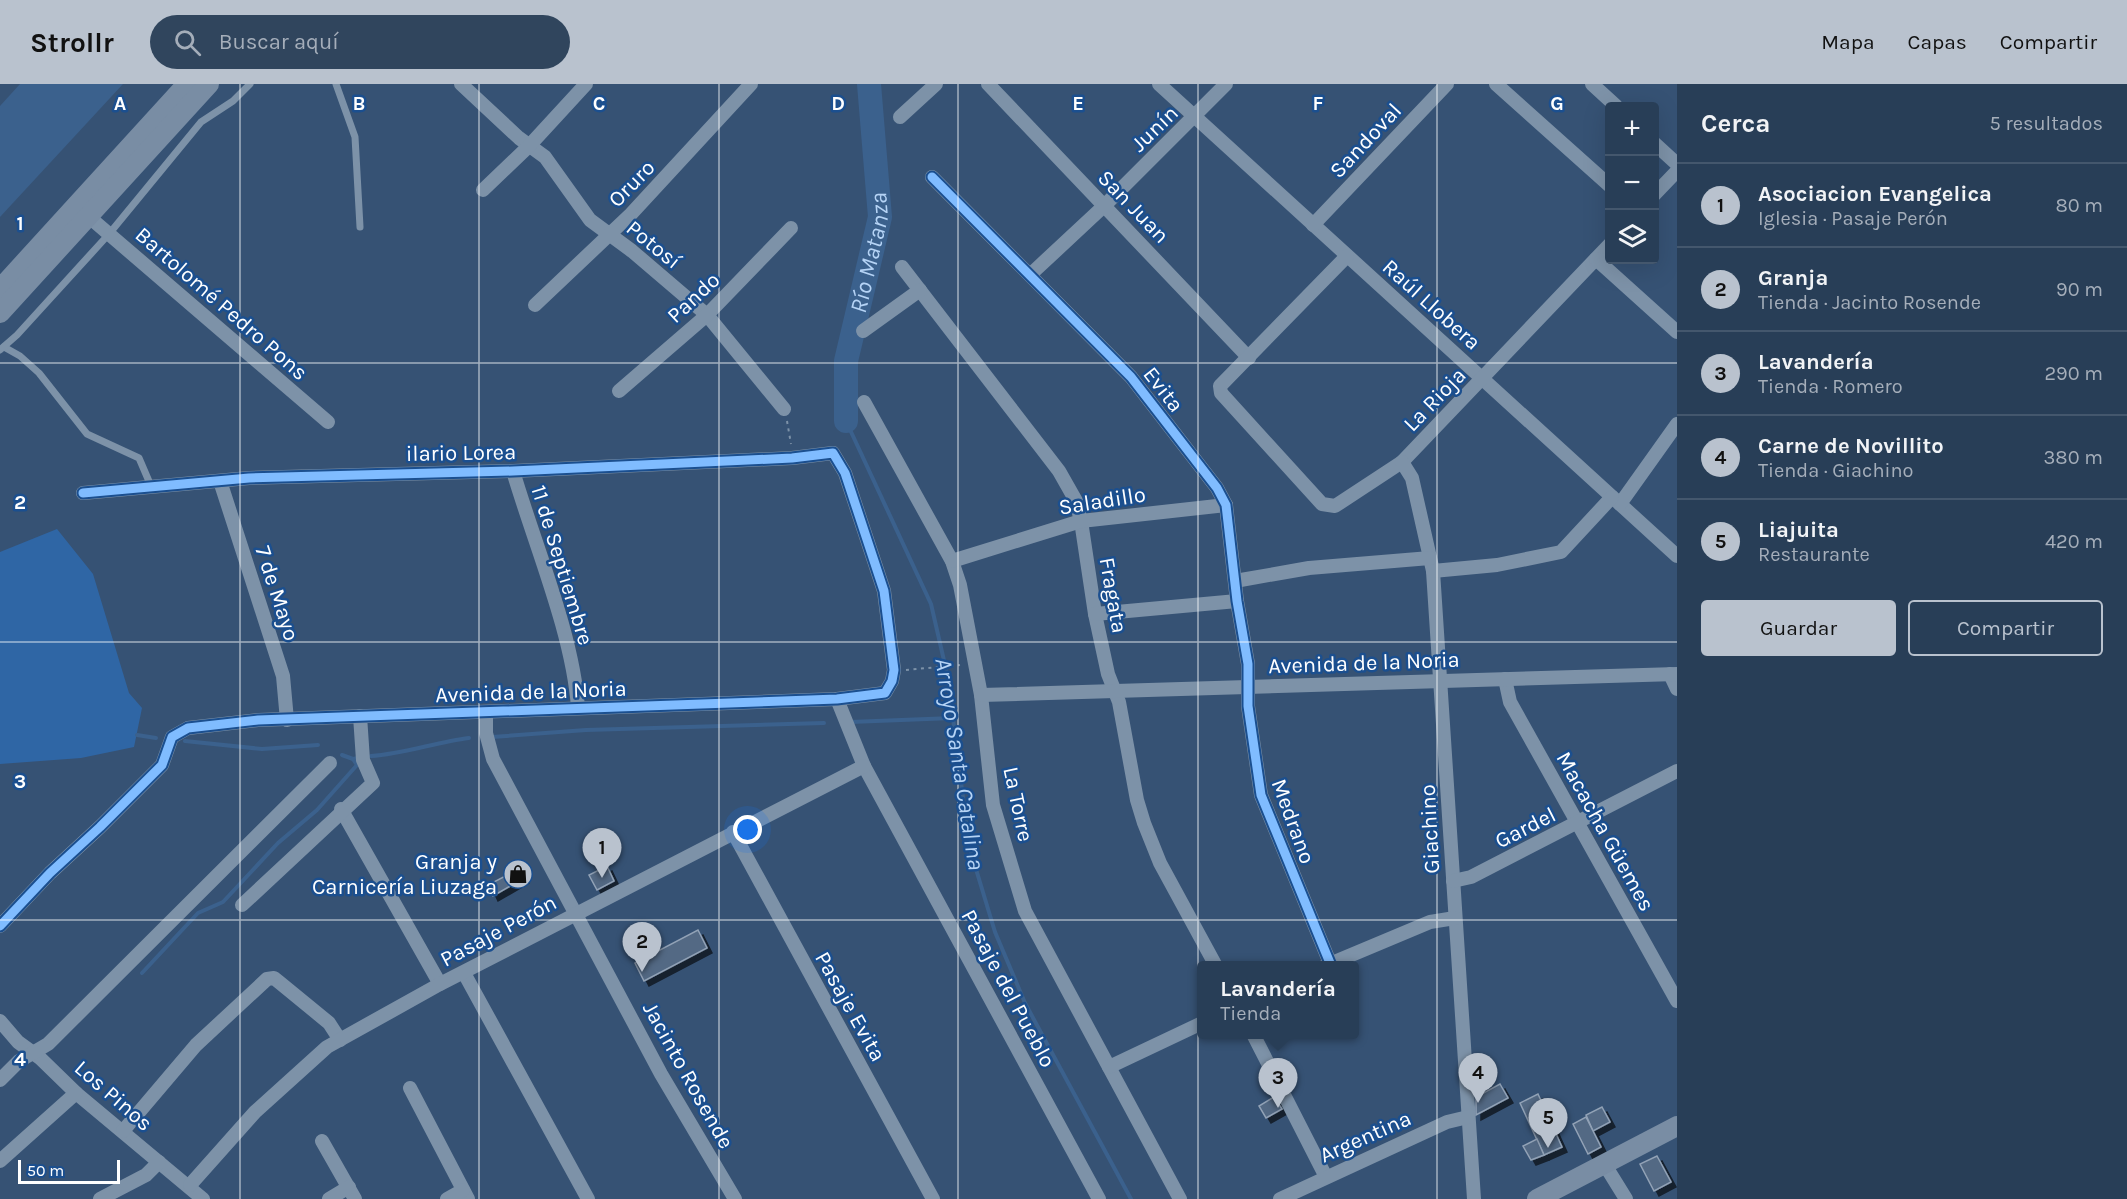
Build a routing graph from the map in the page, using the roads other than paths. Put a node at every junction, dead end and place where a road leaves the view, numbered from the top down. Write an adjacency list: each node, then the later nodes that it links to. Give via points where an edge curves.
1 (187, 84): 38 (main road)
2 (209, 84): 27 (main road)
3 (250, 84): 31 (lane, via 233,101 201,122)
4 (336, 84): 29 (lane, via 355,137)
5 (461, 84): 18 (street, Potosí)
6 (586, 84): 18 (street)
7 (751, 84): 32 (street, Oruro)
8 (936, 84): 16 (street)
9 (988, 84): 26 (street, San Juan)
10 (1159, 84): 17 (street, Raúl Llobera)
11 (1226, 84): 17 (street, Junín)
12 (1447, 84): 28 (street, Sandoval)
13 (1496, 84): 23 (street)
14 (1592, 84): 15 (street)
15 (1612, 102)
16 (900, 117)
17 (1195, 117): 26 (street, Junín); 28 (street, Raúl Llobera)
18 (530, 146): 24 (street); 32 (street, Potosí, via 545,157 590,220)
19 (1659, 148): 20 (street)
20 (1677, 164)
21 (1677, 171): 25 (street)
22 (932, 177): 37 (street, Evita)
23 (1605, 182)
24 (483, 190)
25 (1659, 190)
26 (1105, 205): 37 (street, Junín); 46 (street, San Juan)
27 (88, 216): 31 (street, Bartolomé Pedro Pons); 41 (main road)
28 (1313, 225): 34 (street, Raúl Llobera)
29 (360, 227)
30 (791, 228): 42 (street, Pando)
31 (109, 234): 45 (lane); 51 (street, Bartolomé Pedro Pons)
32 (609, 235): 40 (street, Oruro); 42 (street, Potosí)
33 (1605, 249): 35 (street, La Rioja)
34 (1347, 256): 46 (street); 47 (street, Raúl Llobera)
35 (1596, 259): 44 (street); 47 (street, La Rioja)
36 (903, 267): 39 (street, Fragata)
37 (1031, 274): 59 (street, Evita, via 1131,377)
38 (0, 289)
39 (920, 290): 43 (street); 60 (street, Fragata, via 1059,471 1076,501)
40 (535, 305)
41 (0, 313)
42 (707, 315): 48 (street, Pando); 50 (street, Potosí)
43 (863, 331)
44 (1677, 332)
45 (2, 348): 56 (lane, via 20,356 39,373 87,434 139,458)
46 (1249, 358): 53 (street, La Rioja, via 1220,386 1221,393 1322,504 1335,506)
47 (1483, 379): 53 (street, La Rioja); 58 (street, Raúl Llobera)
48 (618, 391)
49 (864, 402): 62 (street, La Torre)
50 (784, 409)
51 (328, 422)
52 (1677, 423): 58 (street)
53 (1402, 462): 63 (street, Giachino, via 1412,478)
54 (513, 471): 55 (street, ilario Lorea, via 425,471); 73 (street, ilario Lorea, via 833,453 884,591 894,670); 76 (street, 11 de Septiembre, via 564,636)
55 (220, 481): 56 (street, ilario Lorea); 79 (street, 7 de Mayo, via 283,676)
56 (152, 487): 57 (street, ilario Lorea)
57 (83, 493)
58 (1616, 500): 61 (street, Raúl Llobera); 63 (street, via 1561,552 1497,566)
59 (1226, 505): 60 (street, Saladillo); 64 (street, Evita)
60 (1081, 520): 62 (street, Saladillo); 66 (street, Fragata)
61 (1677, 556)
62 (952, 561): 74 (street, La Torre)
63 (1431, 564): 64 (street, via 1309,568); 69 (street, Giachino)
64 (1235, 581): 65 (street, Evita)
65 (1237, 602): 66 (street); 70 (street, Evita)
66 (1095, 614): 72 (street, Fragata, via 1108,674)
67 (1674, 674): 68 (street, Avenida de la Noria); 71 (street)
68 (1505, 679): 69 (street, Avenida de la Noria); 84 (street, Macacha Güemes, via 1510,702)
69 (1441, 680): 70 (street, Avenida de la Noria); 86 (street, Giachino)
70 (1249, 686): 72 (street, Avenida de la Noria); 92 (street, Medrano, via 1248,706 1261,795)
71 (1677, 690)
72 (1116, 691): 74 (street, Avenida de la Noria); 91 (street, Fragata, via 1144,823 1160,863)
73 (885, 693): 75 (street, Avenida de la Noria)
74 (981, 695): 102 (street, La Torre, via 993,805 1025,911)
75 (837, 699): 76 (street, Avenida de la Noria); 81 (street, Pasaje del Pueblo)
76 (578, 708): 77 (street, Avenida de la Noria)
77 (486, 713): 78 (street, Avenida de la Noria); 88 (street, Jacinto Rosende, via 486,734 493,759)
78 (360, 716): 79 (street, Avenida de la Noria); 83 (street, via 363,760 373,783)
79 (287, 720): 90 (street, Avenida de la Noria, via 180,731 172,737 162,765)
80 (330, 763): 101 (street, via 48,1044)
81 (864, 766): 85 (street, Pasaje Perón); 124 (street, Pasaje del Pueblo)
82 (1677, 771): 84 (street, Gardel)
83 (342, 809): 87 (street); 95 (street)
84 (1577, 824): 86 (street, Gardel, via 1471,877); 96 (street, Macacha Güemes)
85 (733, 832): 88 (street, Pasaje Perón); 123 (street, Pasaje Evita)
86 (1453, 881): 89 (street, Giachino)
87 (242, 905)
88 (577, 912): 94 (street, Pasaje Perón); 122 (street, Jacinto Rosende, via 661,1074)
89 (1455, 918): 93 (street, via 1430,922); 106 (street, Giachino)
90 (0, 926)
91 (1213, 961)
92 (1327, 961)
93 (1335, 961)
94 (464, 973): 95 (street, Pasaje Perón); 121 (street)
95 (440, 984): 100 (street, Pasaje Perón)
96 (1677, 1001)
97 (0, 1021): 101 (street, Los Pinos)
98 (1197, 1025): 102 (street)
99 (1255, 1039): 113 (street)
100 (340, 1040): 108 (street, via 329,1023 274,978 267,980 196,1045); 114 (street, Pasaje Perón, via 317,1055 255,1112)
101 (32, 1053): 103 (street); 105 (street, Los Pinos)
102 (1109, 1067): 125 (street, La Torre)
103 (0, 1080)
104 (410, 1088): 116 (street)
105 (76, 1092): 108 (street, Los Pinos); 110 (street)
106 (1468, 1117): 113 (street, Argentina, via 1447,1122); 127 (street, Giachino)
107 (1677, 1126): 112 (main road)
108 (123, 1131): 111 (street, Los Pinos)
109 (322, 1141): 115 (street)
110 (0, 1161)
111 (159, 1162): 114 (street, Los Pinos); 117 (street, via 146,1175)
112 (1605, 1165): 128 (main road); 129 (street)
113 (1326, 1177): 126 (street, Argentina)
114 (190, 1185): 118 (street, Los Pinos)
115 (352, 1193): 119 (street)
116 (466, 1195): 120 (street)
117 (100, 1199)
118 (203, 1199)
119 (329, 1199)
120 (447, 1199)
121 (588, 1199)
122 (735, 1199)
123 (933, 1199)
124 (1099, 1199)
125 (1180, 1199)
126 (1280, 1199)
127 (1474, 1199)
128 (1537, 1199)
129 (1626, 1199)

